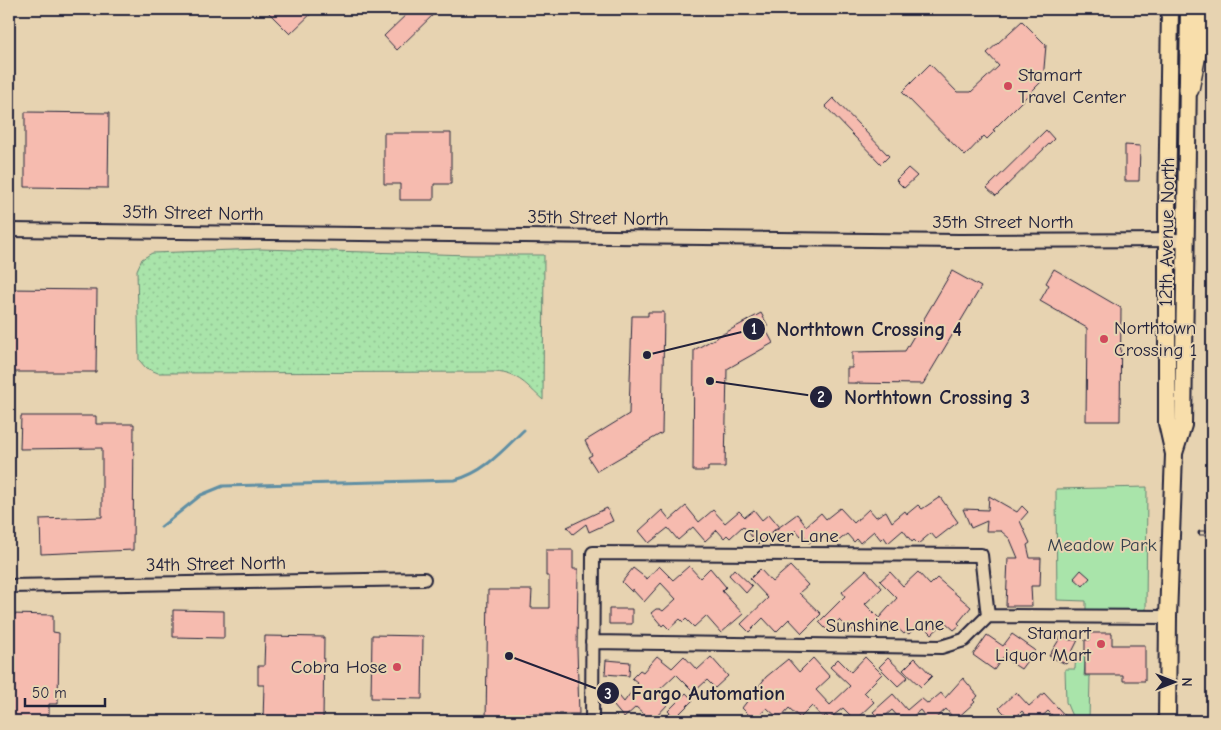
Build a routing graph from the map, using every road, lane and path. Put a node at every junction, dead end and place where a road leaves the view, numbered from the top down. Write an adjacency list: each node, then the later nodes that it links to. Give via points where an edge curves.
1 (1170, 9): 6 (main road, 12th Avenue North)
2 (1190, 9): 4 (main road, 12th Avenue North)
3 (1201, 9): 4 (highway, via 1201,30)
4 (1189, 89): 7 (main road, 12th Avenue North)
5 (9, 230): 6 (street, 35th Street North, via 959,241)
6 (1167, 240): 7 (street, 35th Street North); 8 (main road, 12th Avenue North, via 1167,423)
7 (1187, 240): 8 (main road, 12th Avenue North, via 1183,425)
8 (1174, 454): 12 (main road, 12th Avenue North)
9 (424, 579): 10 (street, 34th Street North)
10 (9, 586)
11 (988, 616): 12 (street); 13 (street, Sunshine Lane, via 964,640 941,647); 13 (street, Clover Lane, via 981,555 593,553)
12 (1168, 617): 15 (main road, 12th Avenue North)
13 (592, 642): 14 (street)
14 (592, 721)
15 (1168, 721)

